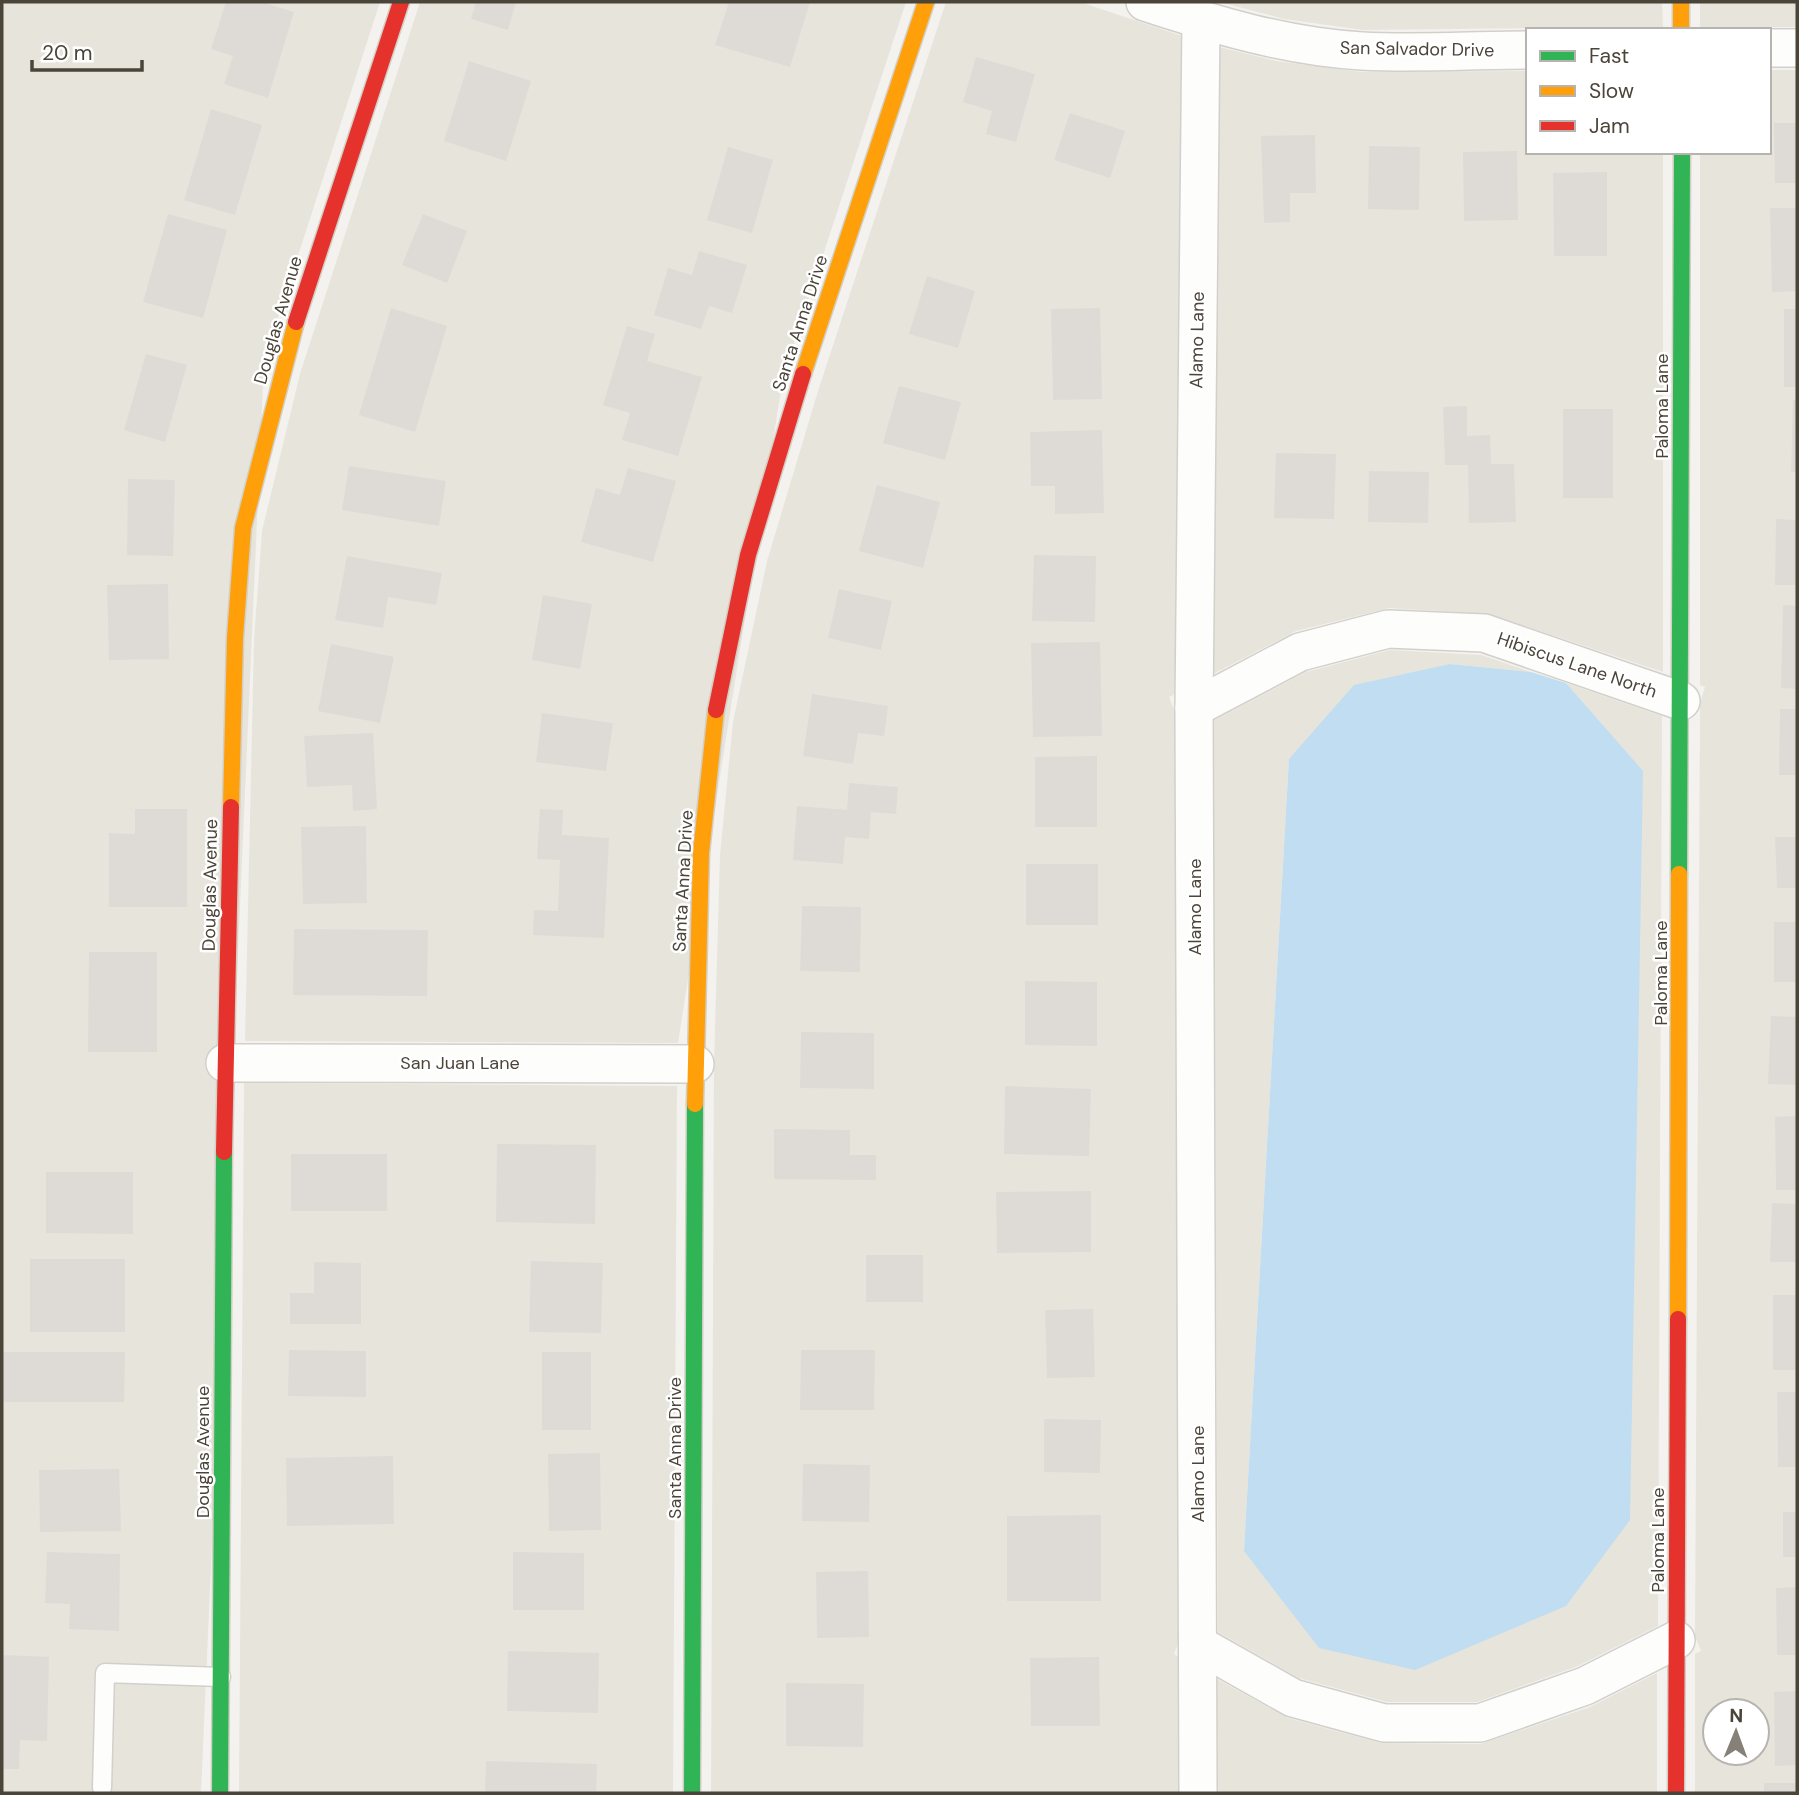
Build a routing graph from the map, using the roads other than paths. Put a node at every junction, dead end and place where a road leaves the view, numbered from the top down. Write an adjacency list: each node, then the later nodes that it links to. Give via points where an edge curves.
1 (401, 2): 13 (street, Douglas Avenue, via 282,368 243,527 235,638)
2 (926, 2): 14 (street, Santa Anna Drive, via 748,555 714,719 701,853)
3 (1144, 2): 5 (street, San Salvador Drive)
4 (1681, 2): 6 (street)
5 (1200, 20): 9 (street, San Salvador Drive, via 1280,41 1362,51); 12 (street, Alamo Lane)
6 (1681, 28)
7 (1771, 48): 8 (street)
8 (1797, 48)
9 (1526, 50)
10 (1682, 154): 11 (street, Paloma Lane)
11 (1681, 701): 12 (street, Hibiscus Lane North, via 1484,634 1388,629 1300,652); 15 (street, Paloma Lane)
12 (1194, 708): 16 (street, Alamo Lane)
13 (225, 1063): 14 (street, San Juan Lane); 17 (street, Douglas Avenue)
14 (695, 1064): 20 (street, Santa Anna Drive)
15 (1676, 1640): 16 (street, via 1585,1686 1480,1723 1384,1723 1293,1698); 22 (street, Paloma Lane)
16 (1199, 1644): 21 (street, Alamo Lane)
17 (221, 1676): 18 (lane, via 105,1673); 19 (street, Douglas Avenue)
18 (102, 1788)
19 (220, 1793)
20 (692, 1793)
21 (1198, 1793)
22 (1676, 1793)

